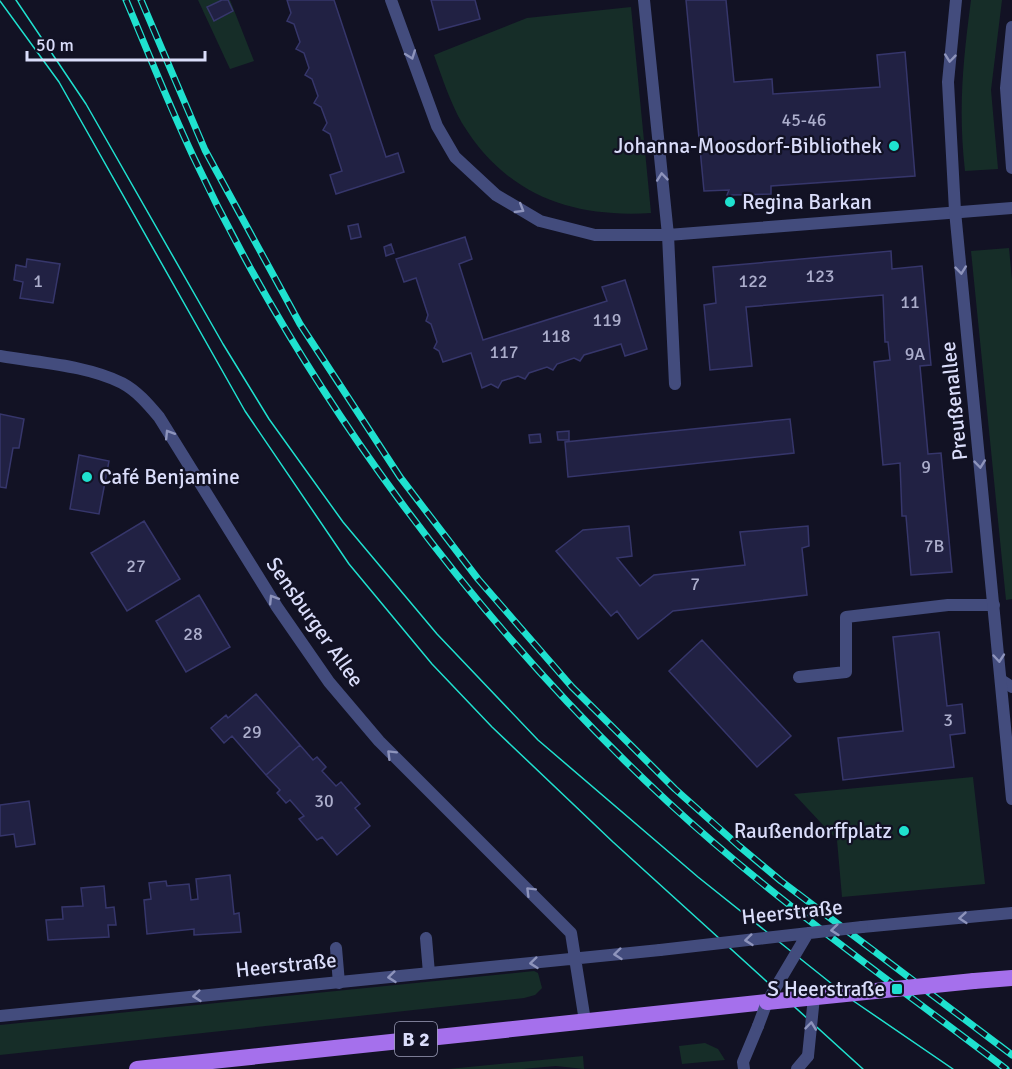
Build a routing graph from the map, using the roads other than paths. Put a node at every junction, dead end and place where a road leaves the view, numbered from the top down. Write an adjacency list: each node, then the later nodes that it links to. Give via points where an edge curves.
1 (390, 0): 8 (street, one-way to 8, via 437,126 455,158 496,195 540,221 595,235)
2 (644, 0): 8 (street, one-way to 2)
3 (956, 0): 7 (street, Preußenallee, one-way to 7, via 948,82)
4 (1012, 27): 5 (street, via 1006,88)
5 (1012, 168)
6 (1012, 208): 7 (street)
7 (955, 211): 8 (street); 11 (street, Preußenallee, one-way to 11)
8 (668, 235): 10 (street)
9 (0, 356): 20 (street, Sensburger Allee, one-way to 9, via 571,933 379,741 329,682 143,398 123,383 101,375)
10 (675, 384)
11 (994, 605): 12 (street, via 948,605 846,617 846,672); 13 (street, Preußenallee, one-way to 13)
12 (799, 677)
13 (1001, 680): 14 (street); 15 (street, Preußenallee)
14 (1012, 687)
15 (1012, 799)
16 (1012, 913): 17 (street, Heerstraße, one-way to 17, bridge)
17 (808, 933): 20 (street, Heerstraße, one-way to 20, bridge); 25 (street, bridge)
18 (426, 938): 21 (street)
19 (336, 948): 23 (street)
20 (577, 959): 21 (street, Heerstraße, one-way to 21); 27 (street)
21 (429, 973): 23 (street, Heerstraße, one-way to 23)
22 (1012, 978): 24 (main road, B 2, bridge)
23 (339, 982): 26 (street, Heerstraße, one-way to 26)
24 (814, 997): 25 (main road, B 2, bridge); 30 (street, one-way to 24, bridge, via 808,1056)
25 (767, 1002): 27 (main road, B 2); 29 (street, bridge, via 743,1062)
26 (0, 1016)
27 (585, 1021): 28 (main road, B 2)
28 (137, 1069)
29 (744, 1069)
30 (797, 1069)

